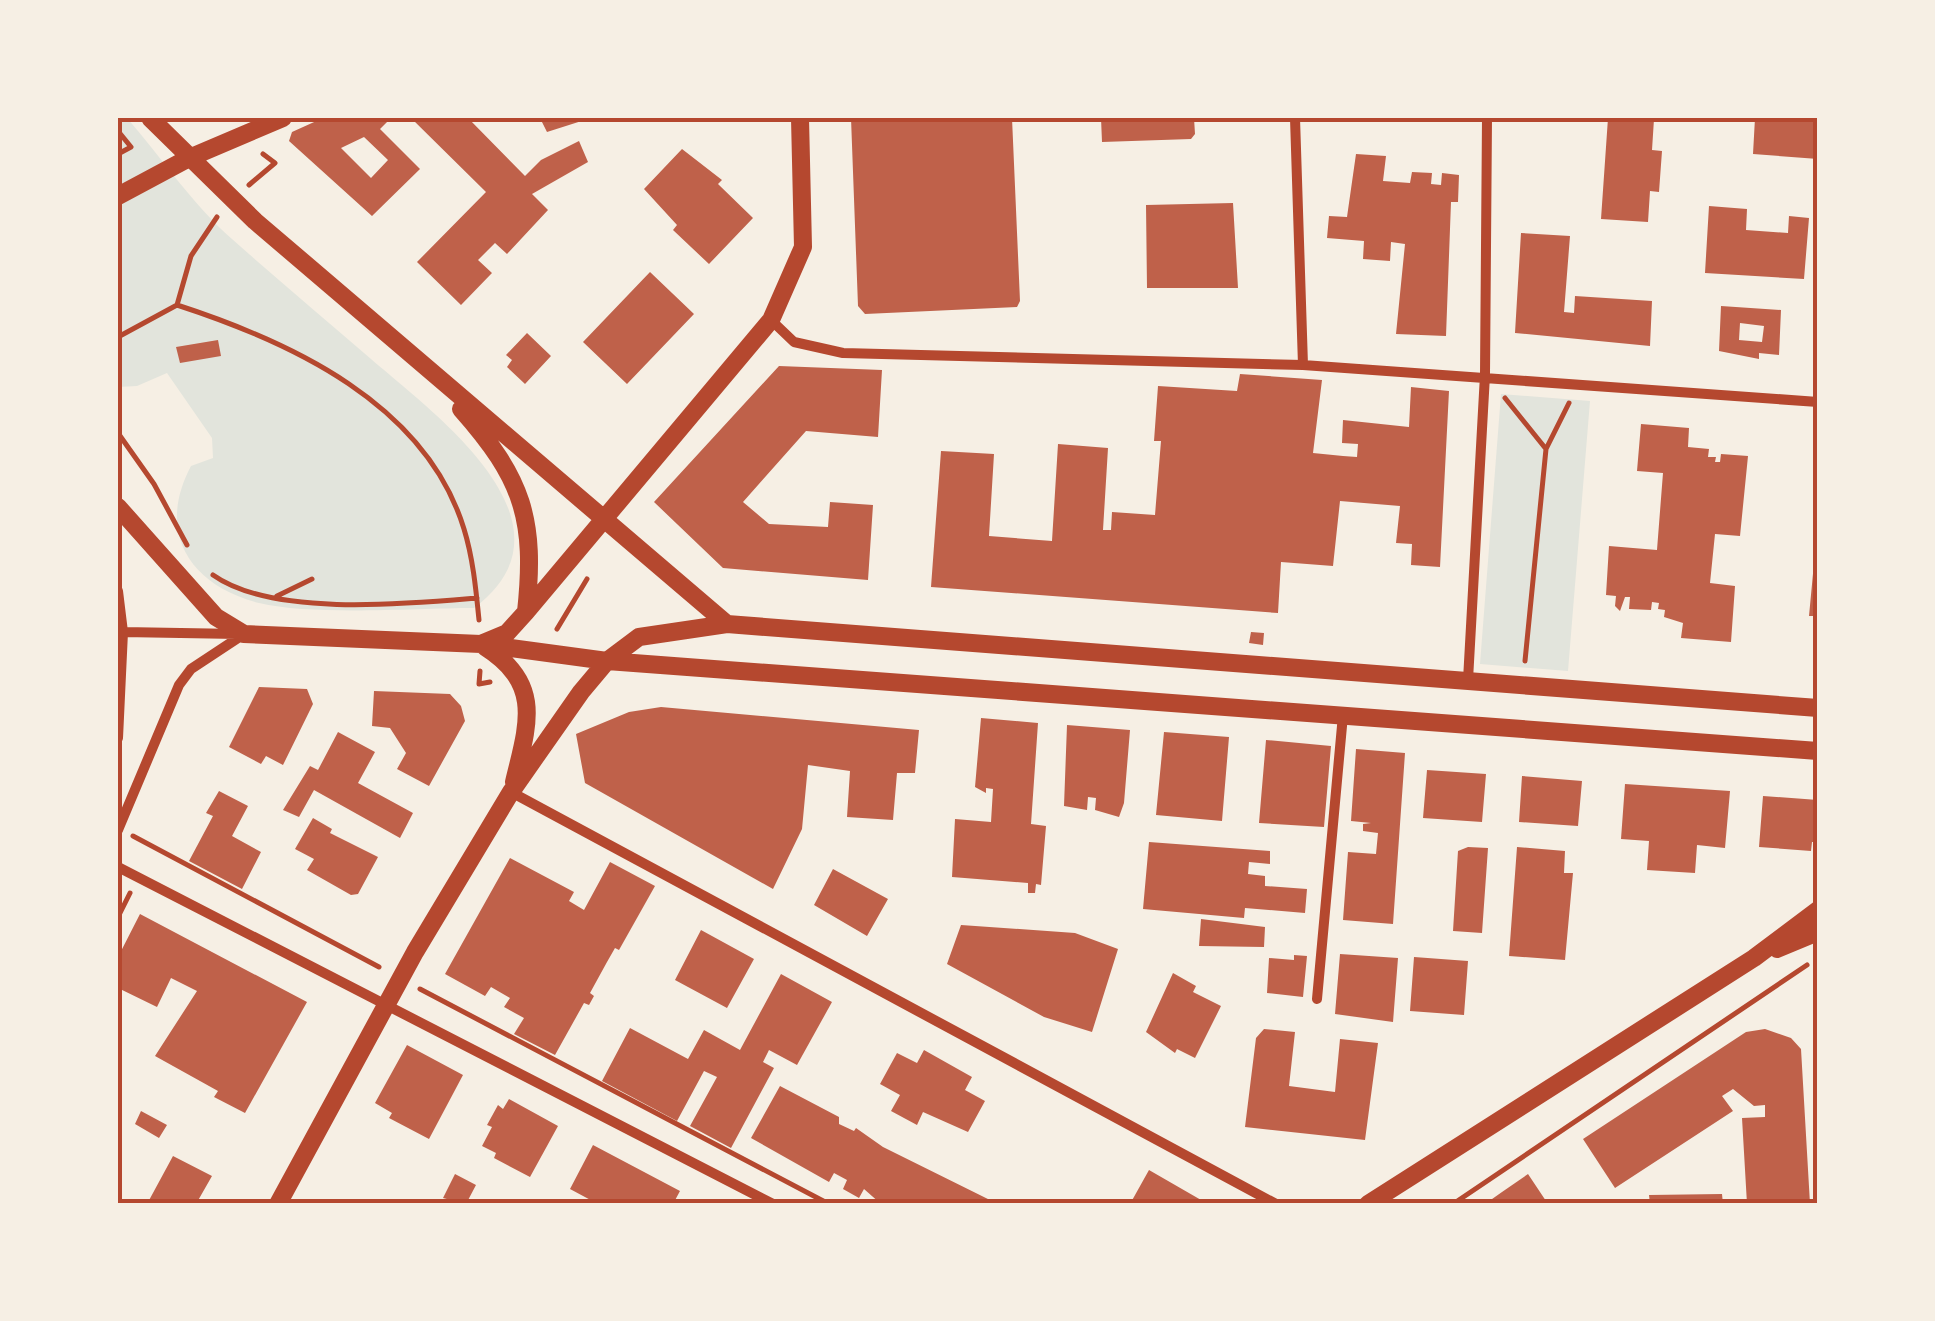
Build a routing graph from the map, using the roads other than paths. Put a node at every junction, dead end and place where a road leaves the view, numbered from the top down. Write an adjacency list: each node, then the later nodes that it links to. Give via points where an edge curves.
1 (150, 118): 6 (street)
2 (283, 118): 6 (street)
3 (800, 118): 8 (street, via 803,247)
4 (1295, 118): 10 (street)
5 (1487, 118): 11 (street)
6 (189, 158): 7 (street); 9 (street)
7 (118, 196)
8 (771, 320): 10 (street, via 794,342 843,354); 14 (street)
9 (421, 364): 14 (street); 16 (street, via 487,439 525,504 532,560)
10 (1302, 365): 11 (street)
11 (1485, 375): 12 (street); 22 (street)
12 (1818, 402)
13 (118, 506): 19 (street, via 216,617)
14 (604, 517): 16 (street); 17 (street)
15 (118, 592): 18 (street)
16 (526, 612): 20 (street, via 507,633)
17 (727, 624): 21 (street, via 639,637); 22 (street)
18 (122, 632): 19 (street); 25 (street)
19 (244, 634): 20 (street); 28 (street, via 179,684)
20 (481, 644): 21 (street); 27 (street, via 520,676 528,702)
21 (606, 661): 24 (street); 27 (street)
22 (1468, 680): 23 (street)
23 (1818, 708)
24 (1343, 715): 26 (street); 33 (street)
25 (118, 738)
26 (1818, 751)
27 (511, 792): 34 (street); 37 (street)
28 (118, 829)
29 (118, 867): 34 (street)
30 (1818, 910): 32 (street)
31 (1818, 932): 32 (street)
32 (1754, 958): 38 (street)
33 (1317, 998)
34 (388, 1003): 35 (street); 36 (street)
35 (278, 1204)
36 (773, 1204)
37 (1276, 1204)
38 (1368, 1204)

